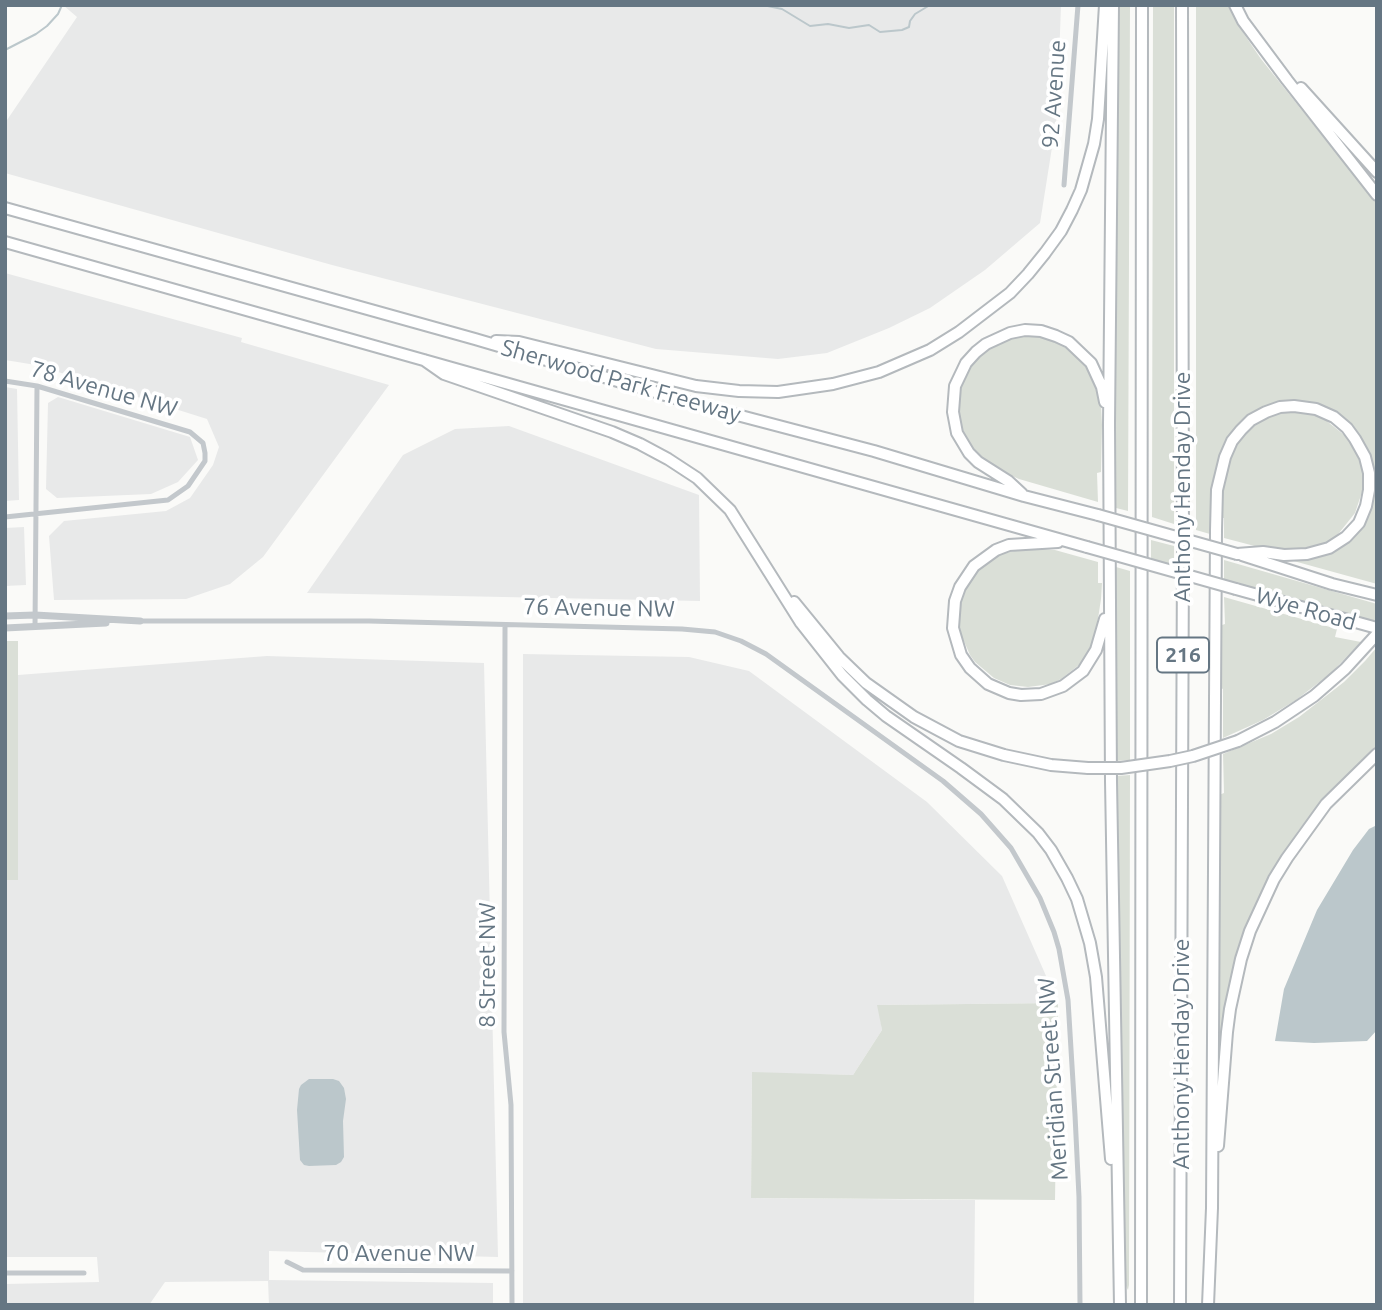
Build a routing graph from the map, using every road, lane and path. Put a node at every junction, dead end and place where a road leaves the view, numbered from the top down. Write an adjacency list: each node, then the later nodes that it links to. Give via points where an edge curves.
1 (1078, 5): 9 (street, 92 Avenue)
2 (1105, 5): 13 (highway, via 1094,144 1072,210 1045,253 1010,293 930,350 879,372 833,384 752,392 696,386 519,342)
3 (1113, 5): 17 (highway)
4 (1142, 5): 46 (highway, Anthony Henday Drive / 216)
5 (1182, 5): 47 (highway, Anthony Henday Drive / 216)
6 (1235, 5): 7 (highway)
7 (1287, 80): 8 (highway, via 1297,82); 10 (highway)
8 (1377, 172)
9 (1065, 185)
10 (1377, 195)
11 (5, 208): 13 (highway, Sherwood Park Freeway)
12 (5, 242): 14 (highway, Sherwood Park Freeway)
13 (475, 340): 18 (highway, Sherwood Park Freeway)
14 (424, 360): 21 (highway, Sherwood Park Freeway); 22 (highway, via 444,374 612,432 668,459 715,494)
15 (5, 381): 16 (street, 78 Avenue NW)
16 (37, 386): 19 (street); 19 (street, 78 Avenue NW, via 193,434 203,443 205,461 188,486 168,500)
17 (1110, 424): 18 (highway, via 1091,363 1069,342 1025,330 1010,332 976,352 956,386 953,412 957,433 978,462); 26 (highway)
18 (1024, 496): 23 (highway, Sherwood Park Freeway, bridge)
19 (36, 515): 20 (street); 27 (street)
20 (5, 517)
21 (1068, 541): 24 (highway, Sherwood Park Freeway, bridge); 26 (highway, via 1009,545 974,566 960,587 953,615 956,642 970,668 988,684 1009,693 1053,690 1073,679 1090,661)
22 (757, 551): 34 (highway, bridge, via 839,657 893,704 959,741 1051,765 1121,768 1193,756 1238,740 1314,696); 38 (highway, via 800,623 842,675 895,723 1003,799 1051,850 1067,878 1094,961)
23 (1237, 554): 25 (highway, Wye Road); 37 (highway, via 1307,554 1329,548 1359,523 1369,491 1365,457 1347,428 1334,417 1294,406 1266,412 1251,420 1232,441 1219,475)
24 (1236, 589): 33 (highway, Wye Road)
25 (1377, 595)
26 (1111, 603): 38 (highway)
27 (35, 615): 28 (street, 76 Avenue NW); 29 (street, 76 Avenue NW); 31 (street)
28 (5, 616)
29 (141, 621): 30 (street, 76 Avenue NW); 31 (street, 76 Avenue NW)
30 (505, 626): 36 (street, 76 Avenue NW, via 700,630 741,641 943,780); 40 (street, 8 Street NW, via 504,1032 511,1105)
31 (35, 627): 32 (street, 76 Avenue NW)
32 (5, 628)
33 (1377, 628)
34 (1377, 634)
35 (1377, 754): 37 (highway, via 1326,804 1287,858 1250,931 1228,1021)
36 (993, 827): 44 (street, Meridian Street NW, via 1040,898 1063,968 1077,1153)
37 (1212, 1208): 48 (highway)
38 (1118, 1214): 45 (highway)
39 (287, 1262): 40 (street, 70 Avenue NW, via 303,1270)
40 (512, 1271): 43 (street, 8 Street NW)
41 (5, 1273): 42 (street)
42 (84, 1273)
43 (512, 1305)
44 (1080, 1305)
45 (1120, 1305)
46 (1141, 1305)
47 (1180, 1305)
48 (1208, 1305)

